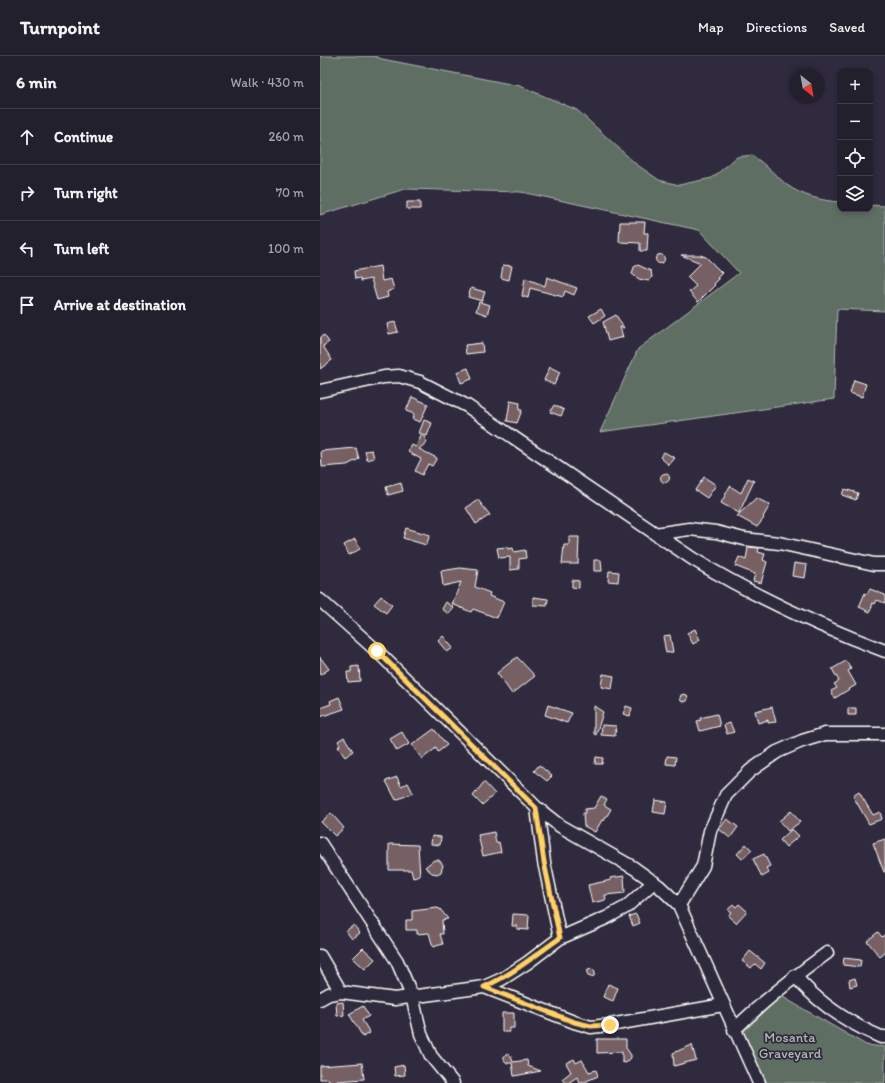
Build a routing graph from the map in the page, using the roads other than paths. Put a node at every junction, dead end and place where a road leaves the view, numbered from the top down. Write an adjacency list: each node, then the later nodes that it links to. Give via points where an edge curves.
1 (320, 391): 2 (street, via 384,377 399,376 420,382 466,406)
2 (655, 534): 3 (street, via 689,530 716,532 874,564); 5 (street, via 728,581 817,624)
3 (885, 564)
4 (320, 600): 7 (street, via 377,651)
5 (885, 651)
6 (885, 734): 10 (street, via 825,734 778,752 750,771 726,795 710,831 703,866)
7 (536, 808): 9 (street, via 560,826); 11 (street)
8 (320, 843): 17 (street, via 393,955)
9 (654, 882): 10 (street); 11 (street, via 626,907)
10 (679, 905): 19 (street)
11 (560, 938): 15 (street, via 521,967)
12 (827, 953): 14 (street)
13 (320, 956): 16 (street)
14 (795, 976): 20 (street); 21 (street, via 810,994 857,1027)
15 (484, 987): 17 (street); 19 (street, via 574,1022 591,1026)
16 (341, 992): 17 (street, via 395,999); 18 (street)
17 (412, 996): 22 (street, via 421,1034 431,1056)
18 (320, 999)
19 (723, 1005): 20 (street)
20 (734, 1030): 23 (street)
21 (885, 1037)
22 (453, 1083)
23 (759, 1083)

